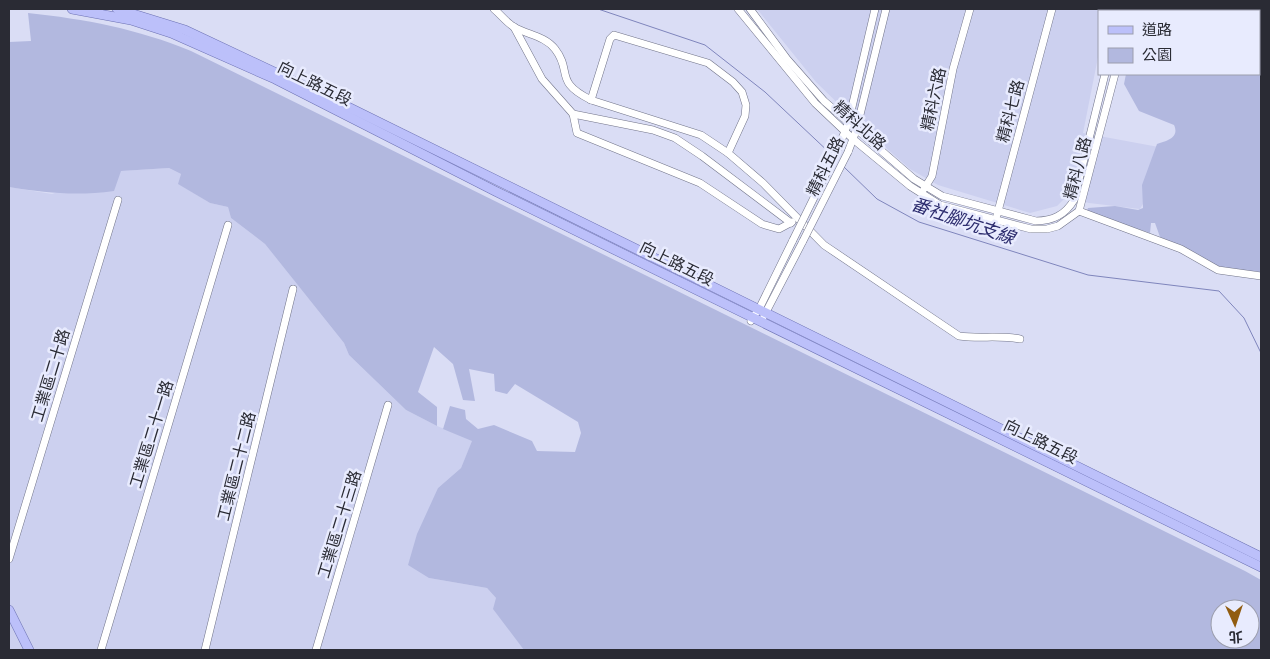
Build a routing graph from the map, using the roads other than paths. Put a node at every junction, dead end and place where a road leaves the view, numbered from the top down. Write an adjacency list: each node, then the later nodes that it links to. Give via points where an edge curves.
1 (72, 9): 31 (main road, 向上路五段, via 131,20 198,44)
2 (117, 9): 31 (main road, 向上路五段, via 205,38)
3 (494, 9): 10 (street)
4 (738, 9): 16 (street, 精科北路, via 746,15 796,82)
5 (750, 9): 15 (street, 精科北路, via 812,89)
6 (875, 9): 15 (street, 精科五路)
7 (886, 9): 17 (street, 精科五路)
8 (970, 9): 20 (street, 精科六路, via 953,69 932,176)
9 (1052, 9): 23 (street, 精科七路)
10 (514, 27): 13 (street, via 548,42 556,51 567,83 575,92); 14 (street, via 542,79)
11 (1105, 75): 23 (street, 精科八路, via 1076,196 1071,205 1060,215 1036,221)
12 (1115, 75): 24 (street, 精科八路)
13 (591, 100): 19 (street, via 701,134); 19 (street, via 614,35 708,63 733,82 746,101 745,116)
14 (574, 114): 27 (street, via 653,130 674,138); 27 (street, via 576,133 700,183 762,224 778,229)
15 (848, 124): 16 (street, 精科五路); 17 (street, 精科北路)
16 (845, 131): 18 (street, 精科北路); 31 (street, 精科五路, bridge)
17 (856, 131): 18 (street, 精科五路); 20 (street, 精科北路)
18 (854, 139): 21 (street, 精科北路); 31 (street, 精科五路, bridge, via 803,242)
19 (728, 153): 25 (street)
20 (925, 186): 21 (street, 精科六路); 23 (street, 精科北路, via 942,196)
21 (922, 194): 26 (street, 精科北路, via 940,205)
22 (118, 200): 35 (street, 工業區二十路)
23 (998, 211): 26 (street, 精科七路)
24 (1079, 211): 26 (street, 精科八路, via 1063,224 1047,229 1031,229); 29 (street, via 1181,249 1218,270)
25 (795, 214): 27 (street); 32 (street, via 824,245 959,336)
26 (996, 220)
27 (791, 223)
28 (228, 225): 41 (street, 工業區二十一路)
29 (1261, 276)
30 (293, 289): 42 (street, 工業區二十二路)
31 (758, 318): 34 (main road, 向上路五段); 36 (main road, 向上路五段)
32 (1020, 339)
33 (388, 405): 43 (street, 工業區二十三路)
34 (1261, 557)
35 (9, 559)
36 (1261, 567)
37 (9, 610): 39 (main road)
38 (9, 623): 39 (main road)
39 (18, 628): 40 (main road)
40 (29, 650)
41 (101, 650)
42 (205, 650)
43 (316, 650)

